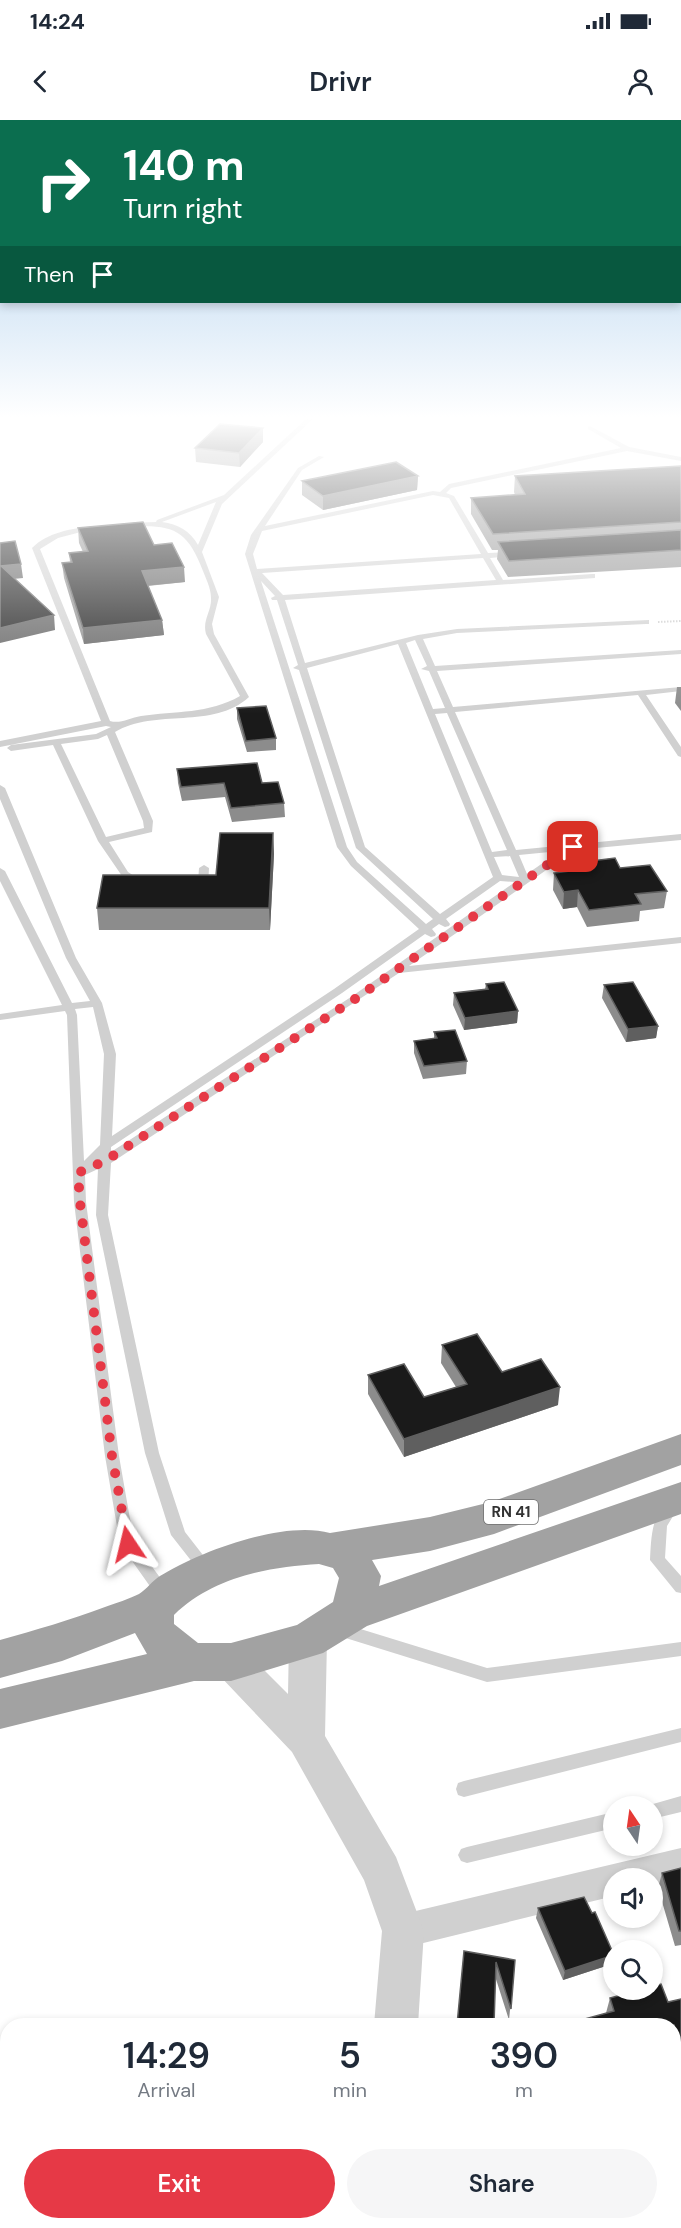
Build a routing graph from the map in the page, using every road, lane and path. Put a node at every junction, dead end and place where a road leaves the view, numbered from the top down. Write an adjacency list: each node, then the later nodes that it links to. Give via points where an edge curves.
1 (170, 517): 6 (lane)
2 (213, 517): 10 (lane)
3 (267, 517): 9 (lane)
4 (315, 517): 9 (lane)
5 (463, 517): 12 (lane)
6 (158, 522): 7 (lane); 10 (lane, via 175,525 187,533)
7 (116, 526)
8 (106, 527): 31 (lane, via 69,531 36,548)
9 (259, 529): 13 (lane, via 249,554)
10 (199, 551): 31 (lane, via 215,599 208,630 245,697 219,711)
11 (520, 553): 12 (lane)
12 (485, 555): 13 (lane); 15 (lane)
13 (256, 571): 16 (lane); 17 (lane)
14 (592, 576): 15 (lane)
15 (501, 582): 16 (lane)
16 (280, 597): 17 (lane); 23 (lane)
17 (264, 598): 26 (lane)
18 (681, 621): 19 (path)
19 (646, 622): 20 (lane, via 457,631)
20 (418, 637): 21 (lane); 24 (lane)
21 (401, 641): 23 (lane); 25 (lane)
22 (681, 652): 24 (lane)
23 (303, 667): 26 (lane); 47 (lane, via 362,848)
24 (432, 669): 25 (lane); 29 (lane)
25 (413, 670): 30 (lane)
26 (287, 671): 48 (lane, via 342,847 354,864)
27 (681, 689): 28 (lane)
28 (642, 693): 29 (lane); 34 (lane)
29 (450, 711): 30 (lane); 39 (lane)
30 (430, 712): 40 (lane)
31 (111, 727): 32 (lane, via 98,736); 33 (lane); 37 (lane, via 148,821 148,830)
32 (56, 743): 33 (lane); 37 (lane)
33 (0, 746)
34 (681, 754)
35 (0, 788): 53 (lane, via 71,958)
36 (681, 837): 38 (lane)
37 (103, 841): 45 (lane, via 125,874 144,885)
38 (573, 847): 39 (lane); 44 (lane)
39 (513, 852): 40 (lane); 44 (lane)
40 (488, 855): 43 (lane)
41 (204, 868): 46 (lane, via 203,886)
42 (0, 872): 54 (lane)
43 (498, 878): 44 (lane); 47 (lane)
44 (525, 880): 49 (lane)
45 (156, 885)
46 (191, 886)
47 (440, 919): 48 (lane); 49 (lane)
48 (426, 929): 51 (lane); 56 (lane)
49 (453, 931): 51 (lane)
50 (681, 940): 52 (lane)
51 (439, 941): 52 (lane)
52 (397, 970): 57 (lane)
53 (97, 1003): 54 (lane); 56 (lane, via 110,1054)
54 (68, 1007): 55 (lane); 58 (lane, via 72,1016)
55 (0, 1017)
56 (106, 1145): 57 (lane); 58 (lane)
57 (105, 1161): 58 (lane); 62 (lane, via 102,1215 152,1453 178,1535)
58 (78, 1173): 64 (lane, via 112,1456 128,1544)
59 (681, 1449): 61 (highway, RN 41, via 494,1518 430,1534)
60 (679, 1499): 63 (lane, via 660,1525 657,1560); 65 (highway, RN 41)
61 (334, 1549): 62 (highway, via 292,1548); 65 (highway, via 352,1559 360,1570 361,1587)
62 (207, 1572): 64 (highway)
63 (681, 1587)
64 (160, 1600): 67 (highway, via 62,1642); 68 (highway, via 155,1631 163,1644 176,1655)
65 (330, 1626): 66 (lane, via 487,1675); 68 (highway); 71 (street)
66 (681, 1649)
67 (0, 1659)
68 (212, 1662): 69 (highway); 71 (street)
69 (0, 1709)
70 (681, 1735): 72 (lane)
71 (306, 1739): 80 (street, via 381,1871)
72 (464, 1789)
73 (681, 1804): 74 (lane)
74 (663, 1808)
75 (603, 1823): 76 (lane)
76 (467, 1855)
77 (681, 1864): 78 (street)
78 (663, 1868)
79 (603, 1883): 80 (street)
80 (403, 1931): 81 (street)
81 (397, 2018)

